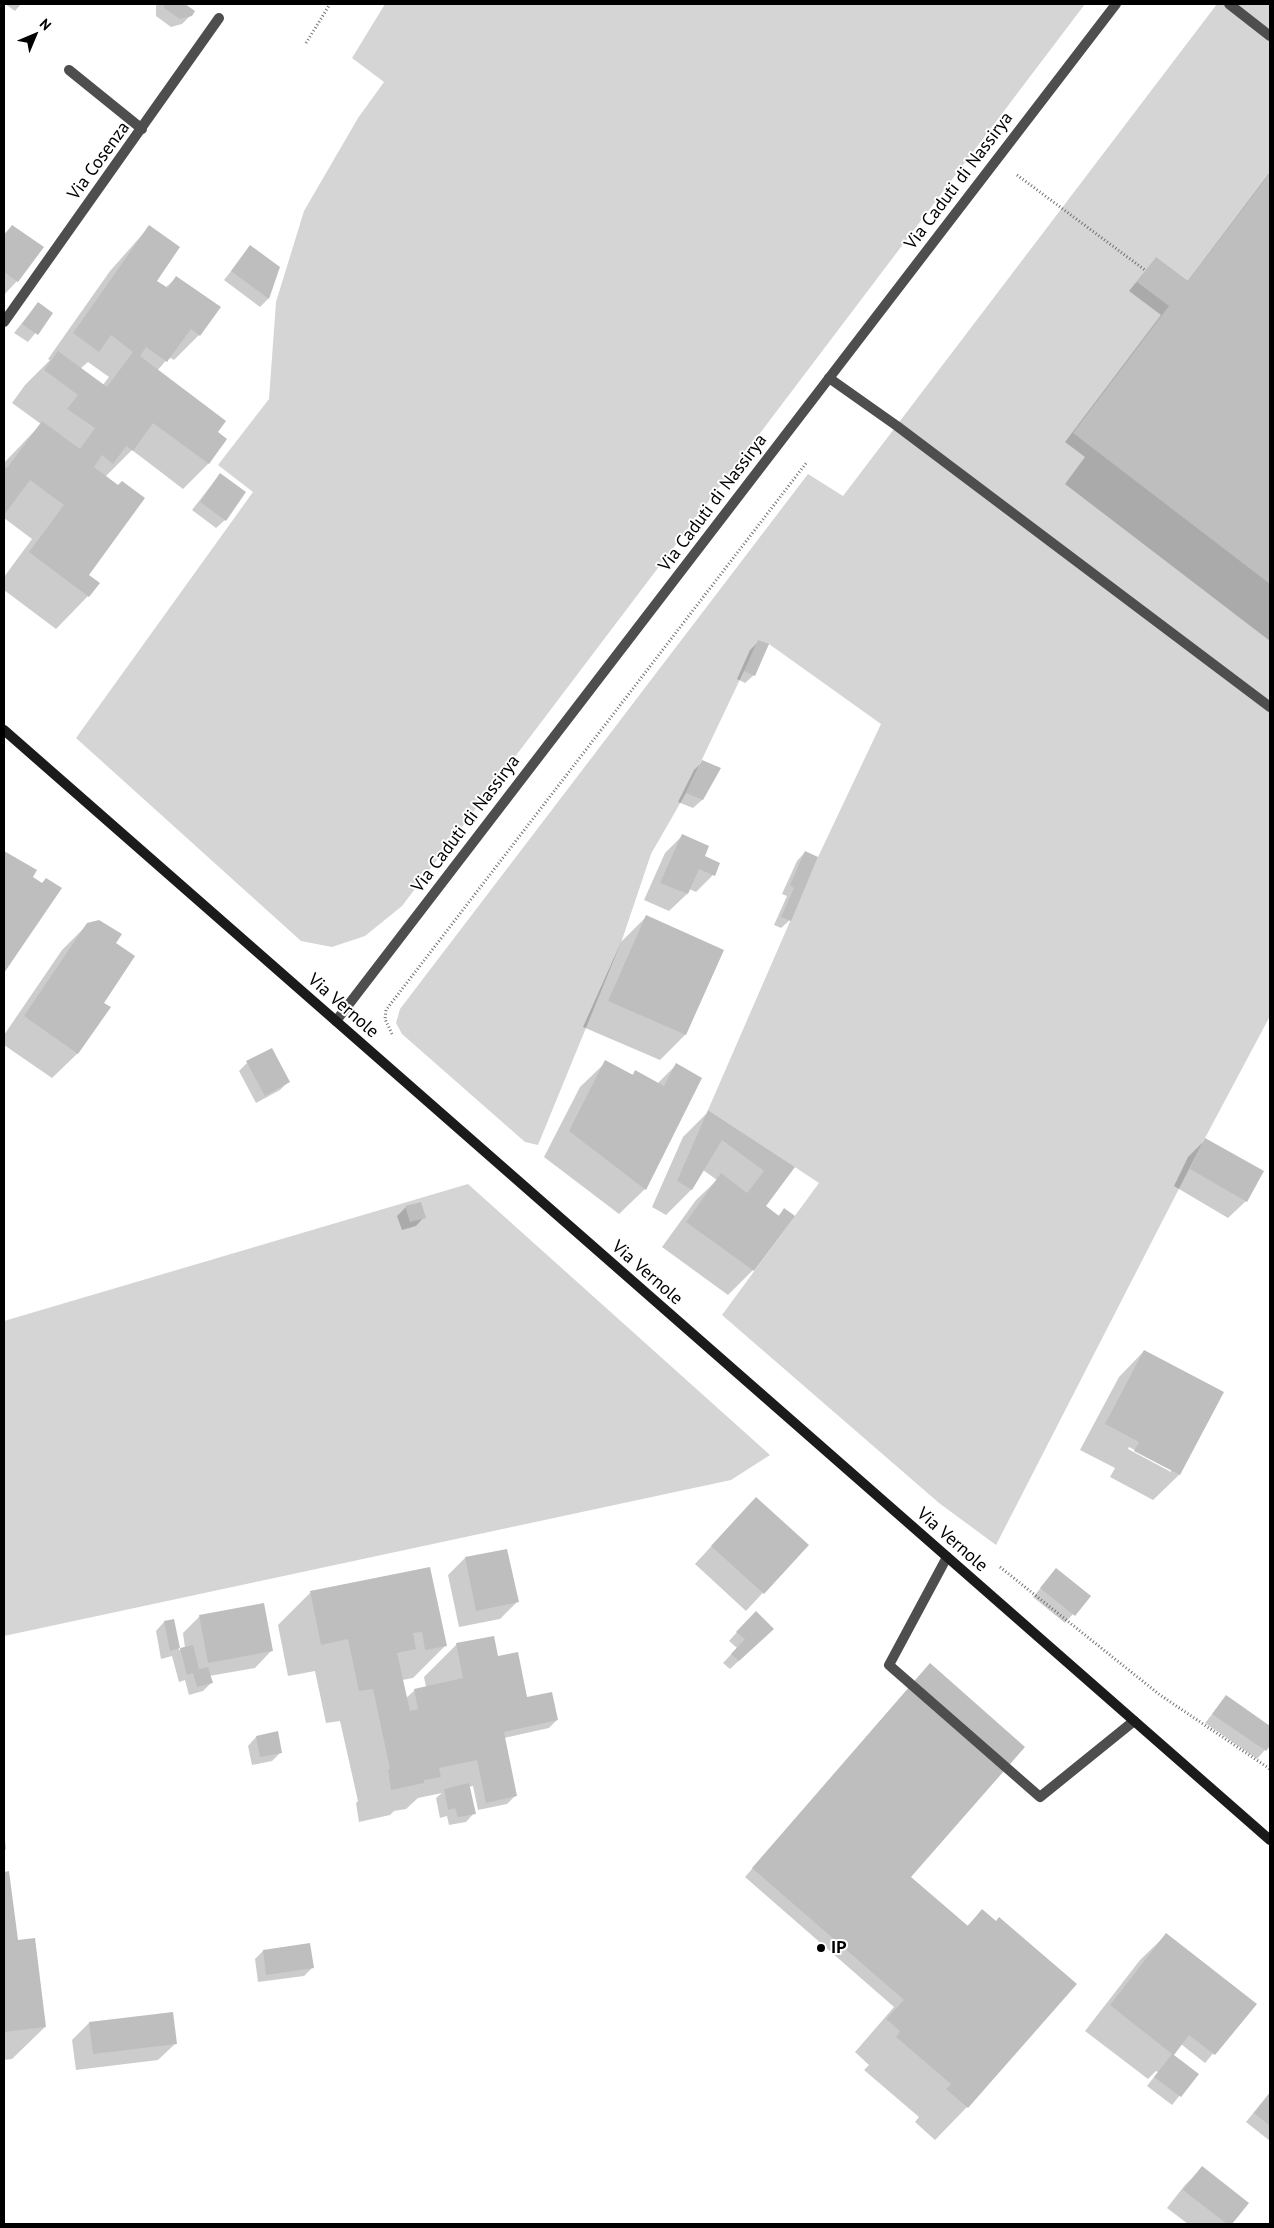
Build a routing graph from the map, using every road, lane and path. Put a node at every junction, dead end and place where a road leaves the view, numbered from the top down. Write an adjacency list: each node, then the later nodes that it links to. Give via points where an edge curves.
1 (330, 4): 6 (path)
2 (1116, 4): 9 (street, Via Caduti di Nassirya)
3 (1229, 4): 5 (street)
4 (219, 18): 8 (street, Via Cosenza)
5 (1270, 36)
6 (306, 43)
7 (68, 70): 8 (street)
8 (142, 129): 11 (street, Via Cosenza)
9 (996, 159): 10 (path); 12 (street, Via Caduti di Nassirya)
10 (1145, 270)
11 (4, 322)
12 (829, 378): 14 (street); 16 (street, Via Caduti di Nassirya)
13 (807, 462): 17 (path, via 386,1010 389,1032)
14 (1270, 708)
15 (4, 730): 16 (main road, Via Vernole)
16 (336, 1021): 18 (main road, Via Vernole)
17 (397, 1038)
18 (947, 1557): 20 (main road, Via Vernole); 20 (street, via 889,1665 1040,1797)
19 (999, 1566): 21 (path, via 1160,1695)
20 (1134, 1721): 22 (main road, Via Vernole)
21 (1270, 1769)
22 (1270, 1840)

